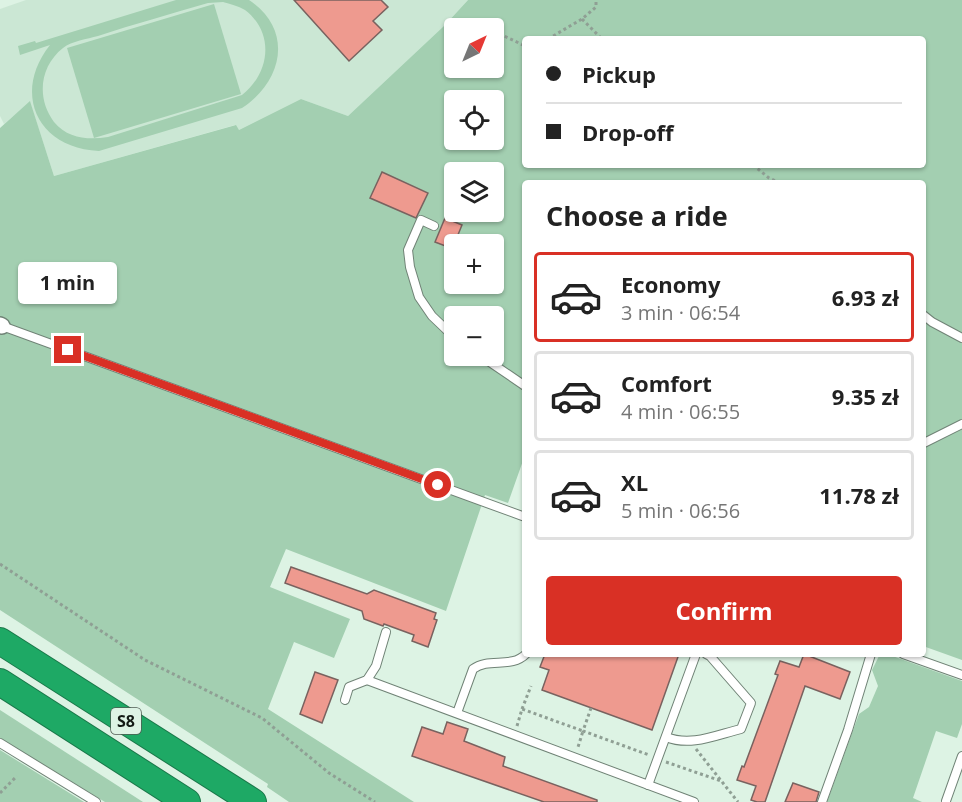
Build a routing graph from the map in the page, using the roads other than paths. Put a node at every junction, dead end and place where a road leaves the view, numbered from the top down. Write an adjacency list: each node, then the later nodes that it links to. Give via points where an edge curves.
1 (434, 226): 4 (lane, via 421,220 408,250 419,297)
2 (926, 317): 5 (lane)
3 (1, 326): 10 (lane)
4 (444, 327)
5 (962, 338)
6 (496, 366): 7 (lane)
7 (522, 384)
8 (962, 424): 9 (lane)
9 (926, 442)
10 (522, 516)
11 (386, 632): 19 (lane)
12 (0, 641): 30 (highway, S8)
13 (522, 657): 22 (lane, via 473,669)
14 (695, 657): 23 (lane)
15 (711, 657): 23 (lane, via 752,703 741,729 690,742)
16 (870, 657): 32 (lane)
17 (911, 657): 18 (lane)
18 (962, 675)
19 (368, 680): 21 (lane, via 349,687); 22 (lane)
20 (0, 682): 29 (highway, S8)
21 (345, 700)
22 (457, 713): 26 (lane)
23 (666, 737): 26 (lane)
24 (0, 743): 28 (lane)
25 (962, 756): 27 (lane)
26 (648, 785): 31 (lane)
27 (946, 801)
28 (96, 802)
29 (188, 802)
30 (253, 802)
31 (694, 802)
32 (822, 802)

